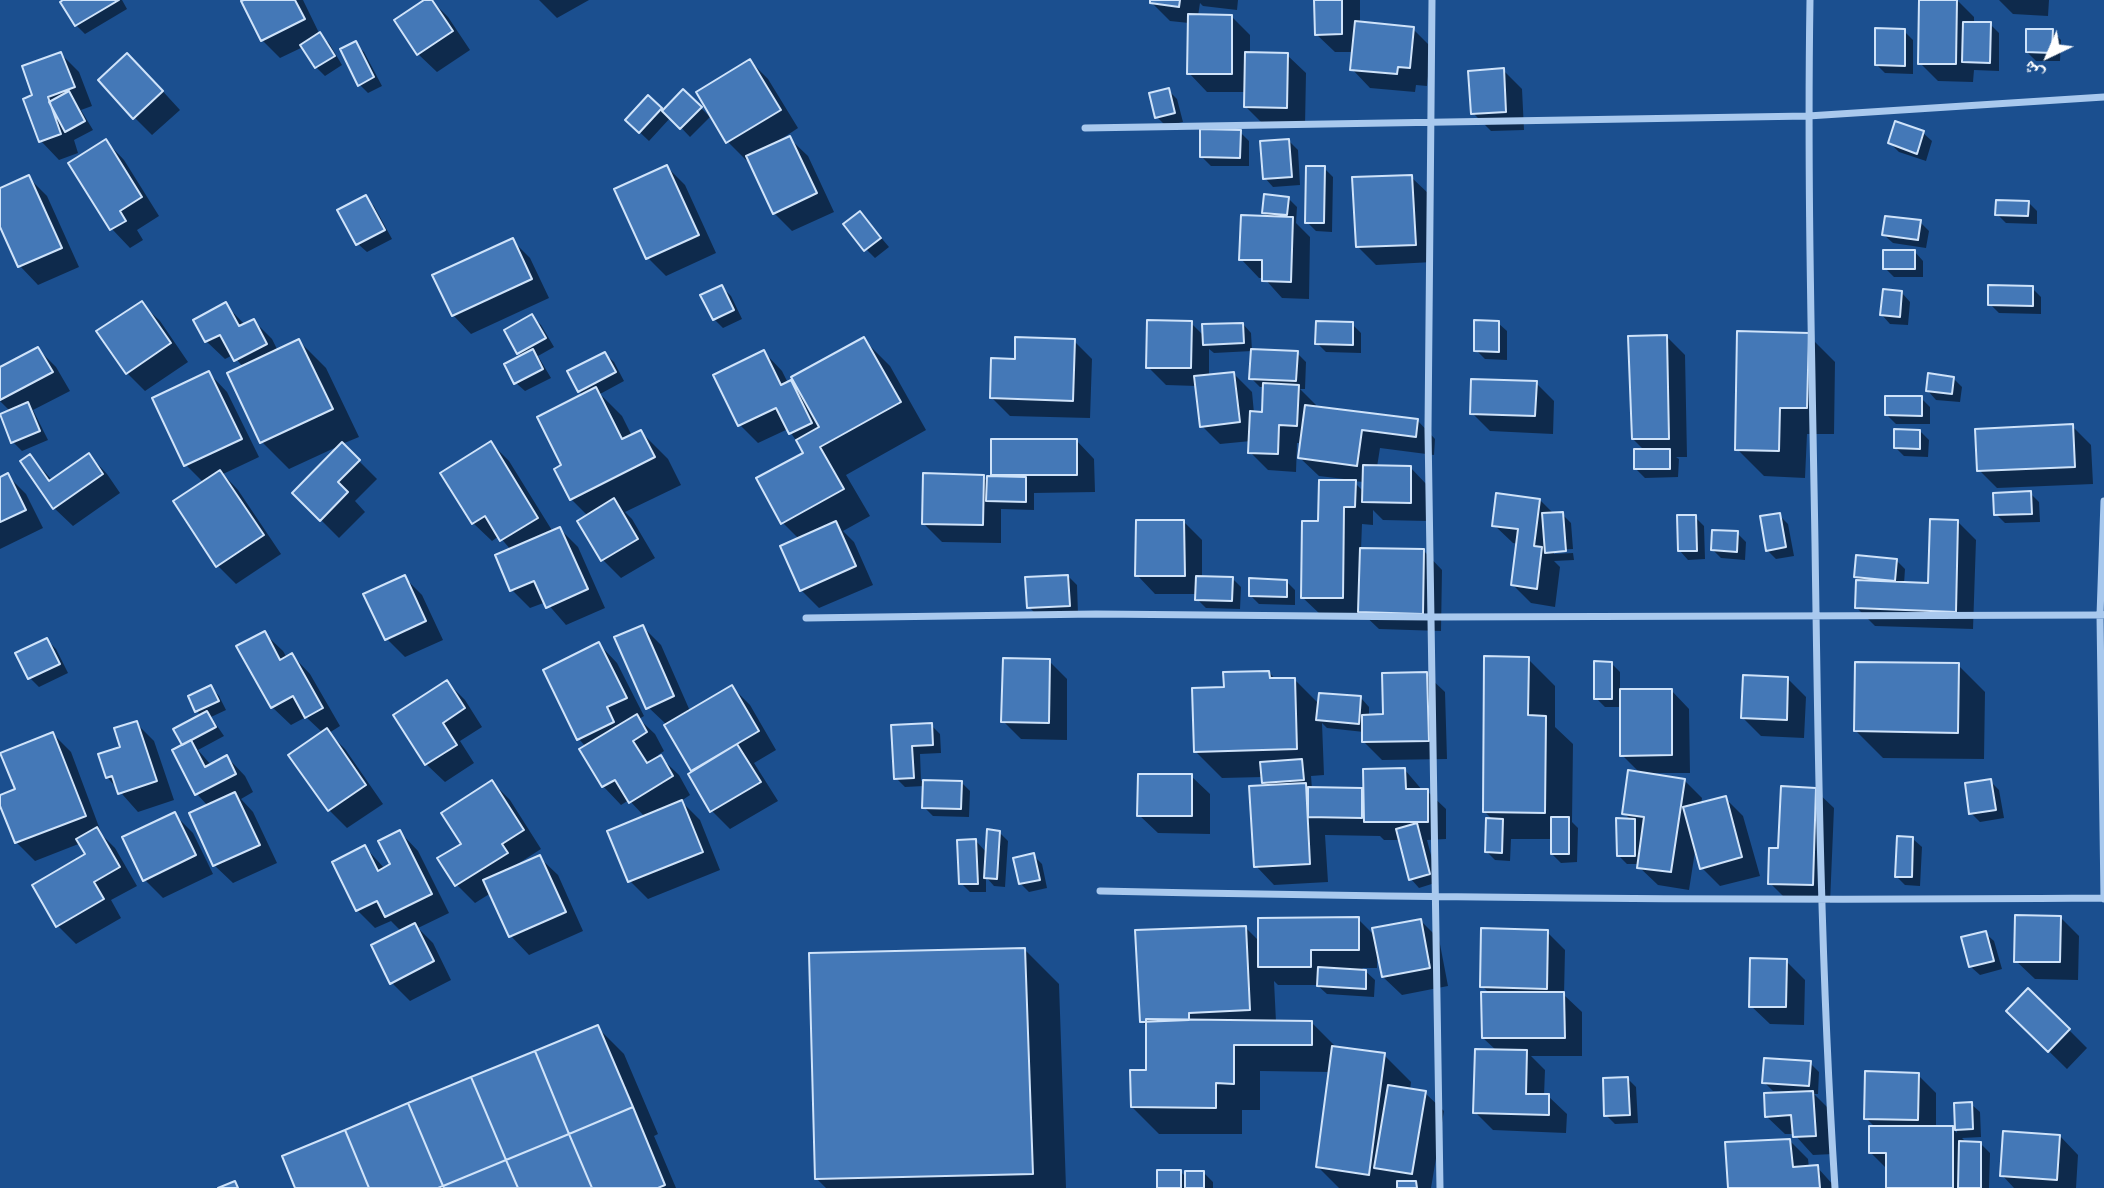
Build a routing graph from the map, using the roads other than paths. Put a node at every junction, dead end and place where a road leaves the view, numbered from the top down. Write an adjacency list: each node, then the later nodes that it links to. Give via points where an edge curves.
1 (1432, 0): 5 (street)
2 (1810, 0): 4 (street)
3 (2104, 97): 4 (street)
4 (1808, 117): 5 (street); 9 (street)
5 (1431, 123): 6 (street); 10 (street)
6 (1086, 128)
7 (2104, 501): 8 (street)
8 (2102, 615): 9 (street); 14 (street)
9 (1816, 616): 10 (street); 15 (street)
10 (1431, 617): 11 (street, via 1096,614); 13 (street)
11 (806, 618)
12 (1100, 891): 13 (street)
13 (1435, 898): 15 (street); 16 (street)
14 (2104, 899): 15 (street)
15 (1822, 900): 17 (street)
16 (1440, 1188)
17 (1835, 1188)

